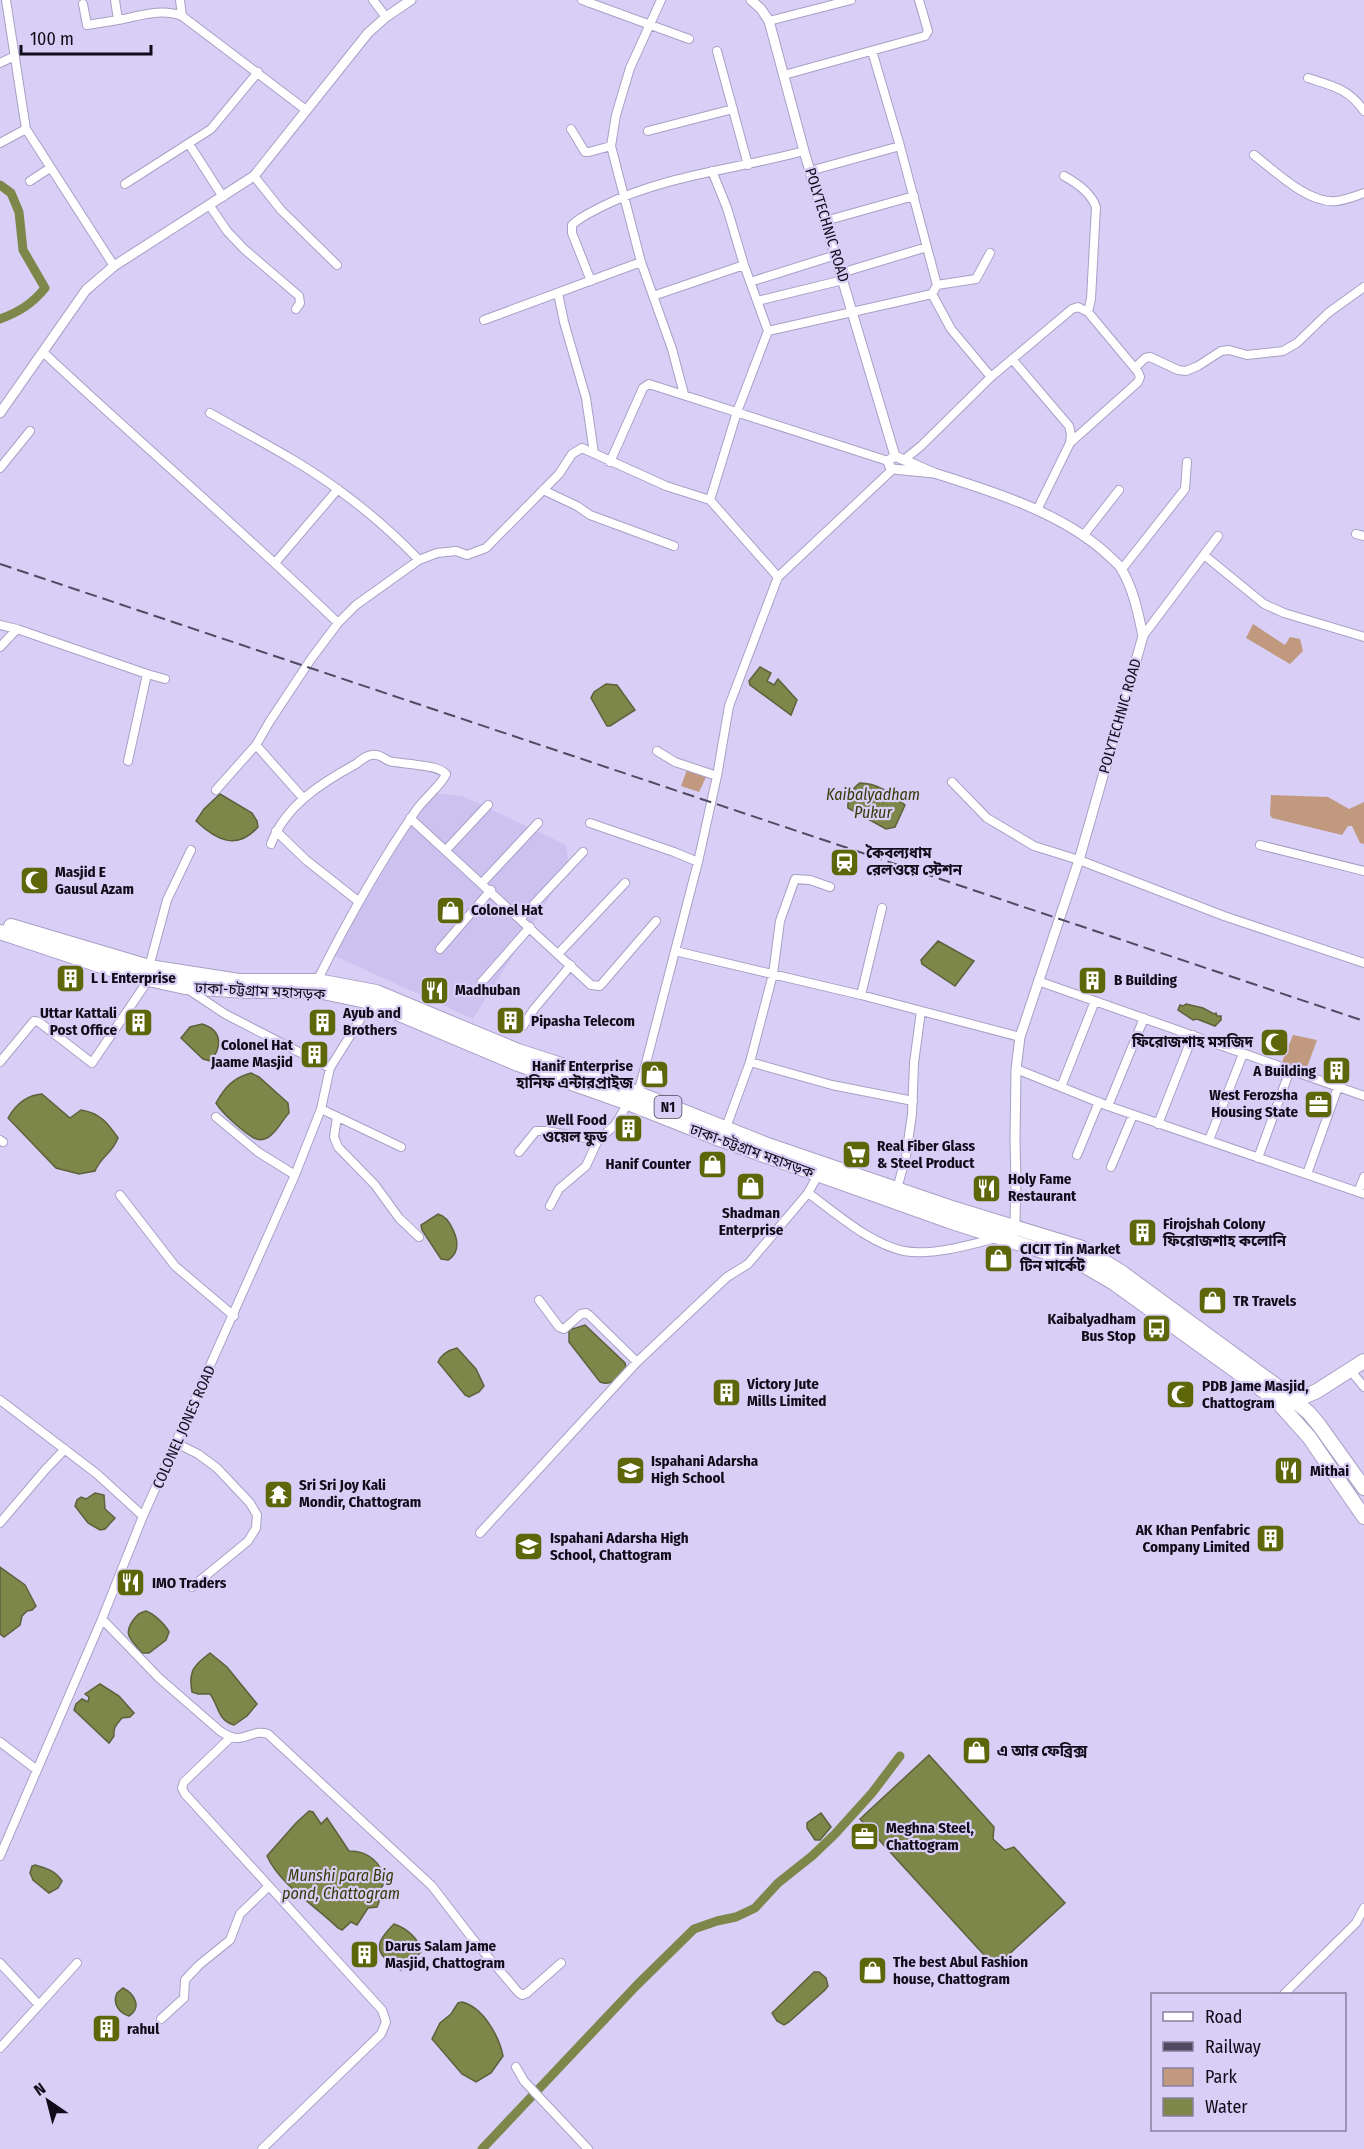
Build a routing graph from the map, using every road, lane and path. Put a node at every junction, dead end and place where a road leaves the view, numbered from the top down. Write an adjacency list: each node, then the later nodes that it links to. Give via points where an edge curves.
1 (6, 0): 20 (street)
2 (114, 0): 14 (street)
3 (180, 0): 12 (street)
4 (374, 0): 13 (street)
5 (411, 0): 13 (street)
6 (582, 0): 16 (street)
7 (661, 0): 16 (street)
8 (751, 0): 15 (street, POLYTECHNIC ROAD)
9 (851, 0): 15 (street)
10 (919, 0): 19 (street, via 928,34)
11 (83, 4): 14 (street, via 87,26)
12 (182, 16): 14 (street, via 161,12); 22 (street)
13 (386, 17): 26 (street, via 368,33)
14 (118, 20)
15 (770, 21): 23 (street, POLYTECHNIC ROAD)
16 (650, 25): 17 (street); 33 (street, via 622,92)
17 (689, 39)
18 (717, 51): 25 (street)
19 (872, 51): 23 (street); 34 (street)
20 (15, 56): 21 (street); 28 (street)
21 (0, 63)
22 (258, 72): 26 (street); 32 (street, via 211,129)
23 (784, 75): 35 (street, POLYTECHNIC ROAD)
24 (1308, 78): 27 (street, via 1346,92)
25 (733, 109): 30 (street); 37 (street)
26 (306, 110): 41 (street)
27 (1364, 111)
28 (26, 129): 31 (street); 38 (street)
29 (571, 129): 33 (street, via 585,152)
30 (648, 131)
31 (0, 143)
32 (189, 144): 44 (street); 48 (street)
33 (611, 146): 46 (street)
34 (900, 146): 40 (street); 47 (street)
35 (804, 151): 37 (street); 40 (street, POLYTECHNIC ROAD)
36 (1254, 155): 45 (street, via 1302,191 1321,200 1335,201)
37 (748, 165): 39 (street)
38 (50, 168): 43 (street); 57 (street)
39 (712, 171): 46 (street); 56 (street)
40 (810, 171): 50 (street, POLYTECHNIC ROAD)
41 (254, 176): 48 (street); 55 (street, via 281,210)
42 (1064, 176): 69 (street, via 1081,188 1096,207)
43 (30, 182)
44 (125, 184)
45 (1364, 193)
46 (624, 196): 54 (street); 59 (street, via 572,225)
47 (914, 196): 50 (street); 51 (street)
48 (223, 197): 49 (street)
49 (210, 206): 57 (street); 67 (street, via 244,249 298,296 300,303)
50 (825, 221): 53 (street, POLYTECHNIC ROAD)
51 (927, 248): 58 (street); 61 (street)
52 (990, 253): 61 (street, via 976,279)
53 (836, 255): 58 (street, POLYTECHNIC ROAD); 60 (street)
54 (641, 262): 59 (street); 65 (street)
55 (337, 265)
56 (744, 265): 60 (street); 65 (street)
57 (114, 266): 72 (street, via 86,290)
58 (842, 277): 66 (street); 68 (street, POLYTECHNIC ROAD)
59 (591, 281): 63 (street)
60 (750, 282): 66 (street)
61 (937, 285): 64 (street)
62 (1364, 286): 74 (street, via 1328,313 1297,344 1283,351 1247,355 1221,351 1186,370 1150,357)
63 (558, 293): 70 (street); 82 (street, via 586,398)
64 (932, 294): 68 (street); 75 (street, via 951,329)
65 (653, 296): 76 (street)
66 (757, 301): 71 (street)
67 (296, 309)
68 (853, 311): 71 (street); 85 (street, POLYTECHNIC ROAD)
69 (1088, 312): 73 (street, via 1078,307 1072,309); 74 (street)
70 (484, 320)
71 (768, 331): 78 (street)
72 (44, 353): 77 (street); 99 (street)
73 (1012, 359): 75 (street); 81 (street, via 1069,426)
74 (1135, 368): 81 (street, via 1140,377 1138,382)
75 (991, 377): 83 (street)
76 (684, 394): 78 (street); 84 (street, via 646,385)
77 (1, 410)
78 (737, 412): 85 (street); 92 (street)
79 (210, 413): 89 (street)
80 (30, 431): 87 (street)
81 (1070, 443): 93 (street)
82 (594, 453): 84 (street); 90 (street, via 582,448 572,454)
83 (905, 459): 85 (street, POLYTECHNIC ROAD); 88 (street, POLYTECHNIC ROAD)
84 (610, 462): 92 (street)
85 (892, 462): 88 (street, POLYTECHNIC ROAD); 101 (street)
86 (1187, 462): 100 (street, via 1185,489)
87 (0, 468)
88 (934, 473): 93 (street, POLYTECHNIC ROAD)
89 (338, 489): 98 (street); 99 (street)
90 (543, 490): 96 (street, via 590,515); 98 (street, via 486,548 467,555 456,551)
91 (1119, 490): 94 (street)
92 (710, 500): 101 (street)
93 (1037, 510): 94 (street, POLYTECHNIC ROAD)
94 (1083, 536): 100 (street, POLYTECHNIC ROAD)
95 (1218, 536): 97 (street)
96 (674, 546)
97 (1204, 555): 105 (street); 106 (street, via 1264,604)
98 (419, 560): 102 (street, via 356,605)
99 (275, 562): 102 (street)
100 (1122, 569): 105 (street, POLYTECHNIC ROAD, via 1136,601)
101 (778, 577): 113 (street, via 729,706)
102 (338, 624): 110 (street)
103 (0, 625): 104 (street)
104 (17, 629): 107 (street); 108 (street)
105 (1143, 636): 127 (street, POLYTECHNIC ROAD)
106 (1364, 637)
107 (0, 647)
108 (147, 674): 109 (street); 112 (street)
109 (165, 679)
110 (256, 746): 115 (street); 116 (street)
111 (657, 751): 113 (street, via 675,762)
112 (128, 760)
113 (717, 776): 128 (street)
114 (951, 782): 127 (street, via 987,818 1034,846)
115 (216, 790)
116 (303, 798): 118 (street, via 376,754 390,761 443,771 445,779); 121 (street)
117 (488, 805): 125 (street)
118 (410, 818): 125 (street); 134 (street)
119 (538, 823): 130 (street)
120 (590, 823): 128 (street)
121 (276, 831): 122 (street); 134 (street)
122 (271, 844)
123 (1260, 845): 129 (street)
124 (191, 850): 146 (street, via 167,900)
125 (446, 850): 130 (street)
126 (584, 852): 136 (street)
127 (1079, 860): 144 (street, via 1224,916); 149 (street, POLYTECHNIC ROAD)
128 (698, 862): 142 (street)
129 (1364, 871)
130 (482, 883): 133 (street)
131 (625, 883): 143 (street)
132 (830, 888): 147 (street, via 795,879 780,921)
133 (490, 890): 136 (street); 141 (street)
134 (358, 900): 148 (street)
135 (882, 908): 152 (street)
136 (521, 918): 139 (street)
137 (656, 921): 145 (street, via 600,986 591,985)
138 (0, 923): 146 (highway, ঢাকা-চট্টগ্রাম মহাসড়ক / N1, via 123,960)
139 (530, 927): 143 (street); 150 (street)
140 (0, 932): 146 (highway, ঢাকা-চট্টগ্রাম মহাসড়ক / N1, via 126,974)
141 (440, 949)
142 (675, 951): 147 (street); 169 (street)
143 (558, 954): 145 (street)
144 (1364, 963)
145 (571, 965): 157 (street)
146 (149, 973): 148 (highway, ঢাকা-চট্টগ্রাম মহাসড়ক / N1, via 239,981); 151 (highway, ঢাকা-চট্টগ্রাম মহাসড়ক / N1); 161 (street, via 92,1063 34,1021)
147 (773, 974): 152 (street); 162 (street)
148 (316, 981): 169 (highway, ঢাকা-চট্টগ্রাম মহাসড়ক / N1, via 376,992 518,1051 585,1073)
149 (1038, 981): 153 (street); 159 (street, POLYTECHNIC ROAD)
150 (481, 982)
151 (185, 987): 154 (highway, ঢাকা-চট্টগ্রাম মহাসড়ক / N1, via 318,992); 163 (street, via 225,1014)
152 (861, 995): 155 (street)
153 (1095, 1001): 156 (street); 166 (street)
154 (371, 1002): 163 (street, COLONEL JONES ROAD); 169 (highway, ঢাকা-চট্টগ্রাম মহাসড়ক / N1, via 518,1064)
155 (921, 1011): 159 (street); 170 (street)
156 (1144, 1018): 158 (street); 172 (street)
157 (523, 1026)
158 (1193, 1035): 160 (street); 177 (street)
159 (1020, 1037): 164 (street, POLYTECHNIC ROAD)
160 (1243, 1054): 165 (street); 180 (street)
161 (0, 1062)
162 (750, 1062): 170 (street, via 832,1085); 178 (street)
163 (330, 1068): 173 (street, COLONEL JONES ROAD)
164 (1016, 1069): 166 (street); 195 (street, POLYTECHNIC ROAD, via 1016,1181)
165 (1290, 1070): 167 (street); 184 (street)
166 (1061, 1087): 171 (street)
167 (1338, 1087): 168 (street); 186 (street)
168 (1364, 1096)
169 (633, 1099): 178 (highway, ঢাকা-চট্টগ্রাম মহাসড়ক / N1); 179 (street, via 615,1125)
170 (913, 1101): 190 (street)
171 (1099, 1102): 172 (street); 183 (street)
172 (1108, 1106): 174 (street)
173 (321, 1109): 176 (street); 187 (street, COLONEL JONES ROAD)
174 (1133, 1115): 177 (street); 185 (street)
175 (216, 1117): 187 (street, via 258,1152)
176 (337, 1117): 181 (street); 196 (street, via 334,1137 338,1147)
177 (1158, 1124): 180 (street)
178 (724, 1135): 188 (highway, ঢাকা-চট্টগ্রাম মহাসড়ক / N1); 190 (highway, ঢাকা-চট্টগ্রাম মহাসড়ক / N1)
179 (598, 1140): 182 (street, via 536,1131); 194 (street, via 586,1166 559,1189)
180 (1209, 1140): 184 (street)
181 (401, 1148)
182 (519, 1152)
183 (1077, 1155)
184 (1258, 1158): 186 (street)
185 (1111, 1167)
186 (1307, 1174): 192 (street)
187 (295, 1175): 198 (street, COLONEL JONES ROAD)
188 (818, 1175): 191 (street); 195 (highway, ঢাকা-চট্টগ্রাম মহাসড়ক / N1)
189 (1364, 1177): 192 (street)
190 (897, 1189): 195 (highway, ঢাকা-চট্টগ্রাম মহাসড়ক / N1)
191 (808, 1193): 195 (street, via 879,1242 905,1251 965,1246); 200 (street, via 748,1264 727,1277)
192 (1361, 1193)
193 (120, 1195): 198 (street, via 175,1266)
194 (550, 1206)
195 (1007, 1235): 204 (highway, ঢাকা-চট্টগ্রাম মহাসড়ক / N1, via 1086,1266 1275,1399)
196 (418, 1237)
197 (539, 1300): 200 (street, via 564,1329 581,1314 590,1315)
198 (234, 1316): 205 (street, COLONEL JONES ROAD)
199 (1364, 1361): 201 (highway)
200 (637, 1362): 211 (street)
201 (1351, 1371): 202 (street); 204 (highway)
202 (1364, 1386)
203 (0, 1400): 206 (street)
204 (1289, 1404): 207 (highway, via 1319,1425); 209 (highway)
205 (176, 1443): 208 (street, COLONEL JONES ROAD); 212 (street, via 218,1468 257,1515 256,1528 248,1541)
206 (65, 1449): 208 (street); 210 (street)
207 (1364, 1488)
208 (143, 1516): 213 (street, COLONEL JONES ROAD)
209 (1364, 1517)
210 (0, 1524)
211 (480, 1533)
212 (192, 1587)
213 (102, 1619): 214 (street, via 159,1678); 216 (street, COLONEL JONES ROAD)
214 (230, 1738): 218 (street, via 182,1788); 222 (street, via 268,1734 432,1886 522,1995)
215 (0, 1742): 216 (street)
216 (37, 1770): 217 (street, COLONEL JONES ROAD)
217 (0, 1856)
218 (269, 1886): 225 (street, via 240,1914 230,1940 185,1980 184,1998); 228 (street, via 382,2010 386,2022 381,2034)
219 (1364, 1908): 223 (street, via 1356,1923)
220 (0, 1963): 224 (street)
221 (77, 1964): 224 (street)
222 (561, 1964)
223 (1286, 1993)
224 (39, 2005): 226 (street)
225 (161, 2019)
226 (0, 2048)
227 (516, 2067): 229 (street, via 524,2081)
228 (262, 2149)
229 (588, 2149)

